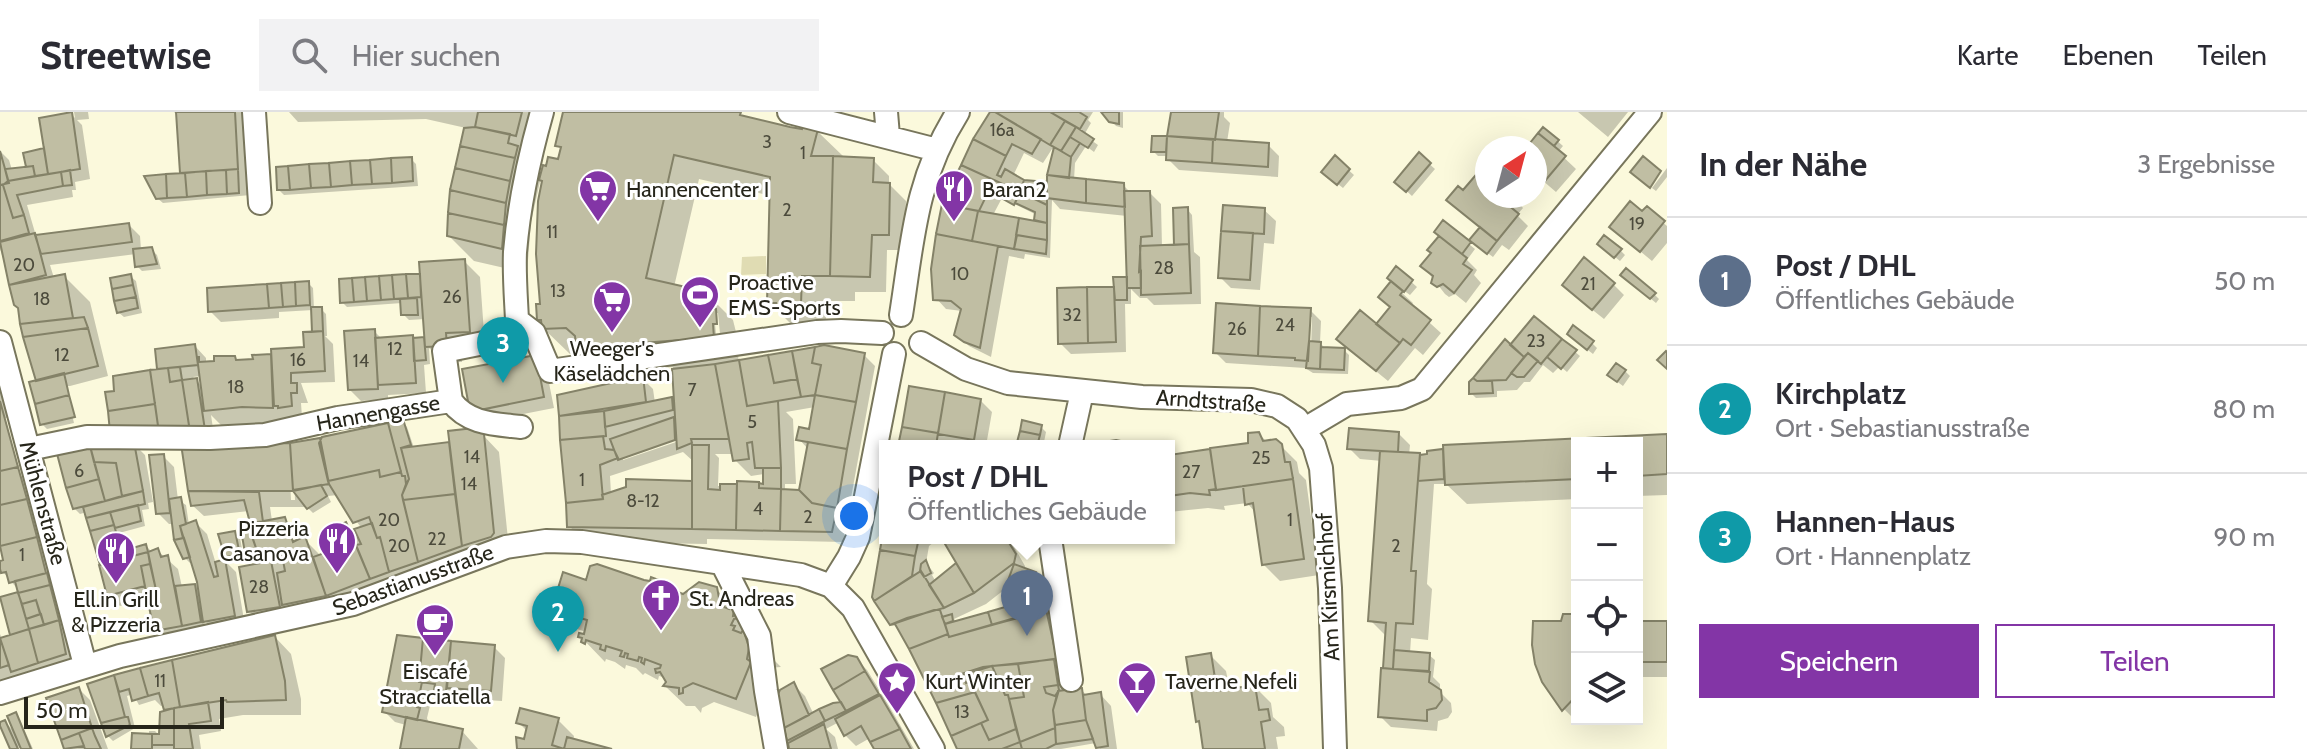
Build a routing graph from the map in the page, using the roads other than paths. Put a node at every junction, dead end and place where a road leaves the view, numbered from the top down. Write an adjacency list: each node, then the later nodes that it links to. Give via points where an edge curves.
1 (254, 112): 9 (street)
2 (542, 112): 11 (street, via 526,172 515,255 517,320)
3 (789, 112): 7 (street)
4 (886, 112): 7 (street)
5 (958, 112): 8 (street)
6 (1650, 112): 19 (street, via 1422,389 1406,397 1347,404)
7 (888, 136): 8 (street)
8 (937, 150): 10 (street, via 918,204)
9 (260, 203)
10 (901, 315): 12 (street, via 888,321); 14 (street, via 916,320)
11 (534, 333): 12 (street, via 550,371 817,332); 17 (street, Hannengasse, via 444,351)
12 (882, 333): 15 (street, via 884,345)
13 (0, 342): 21 (street, Mühlenstraße)
14 (921, 343): 15 (street, via 913,353); 16 (street, Arndtstraße, via 992,379)
15 (894, 354): 24 (street, via 858,537)
16 (1082, 392): 19 (street, Arndtstraße, via 1260,401 1283,409); 20 (street)
17 (451, 401): 18 (street, via 459,412 484,424); 21 (street, Hannengasse, via 265,435 100,436)
18 (521, 427)
19 (1305, 429): 30 (street, Am Kirsmichhof, via 1321,468)
20 (1071, 440)
21 (29, 449): 25 (street, Mühlenstraße)
22 (1051, 544): 26 (street)
23 (722, 563): 24 (street, Sebastianusstraße, via 809,576); 25 (street, Sebastianusstraße, via 582,542 518,544 330,610); 28 (street, via 759,636)
24 (831, 586): 29 (street, via 862,622)
25 (85, 665): 27 (street, Sebastianusstraße)
26 (1071, 680)
27 (0, 693)
28 (776, 749)
29 (933, 749)
30 (1335, 749)

